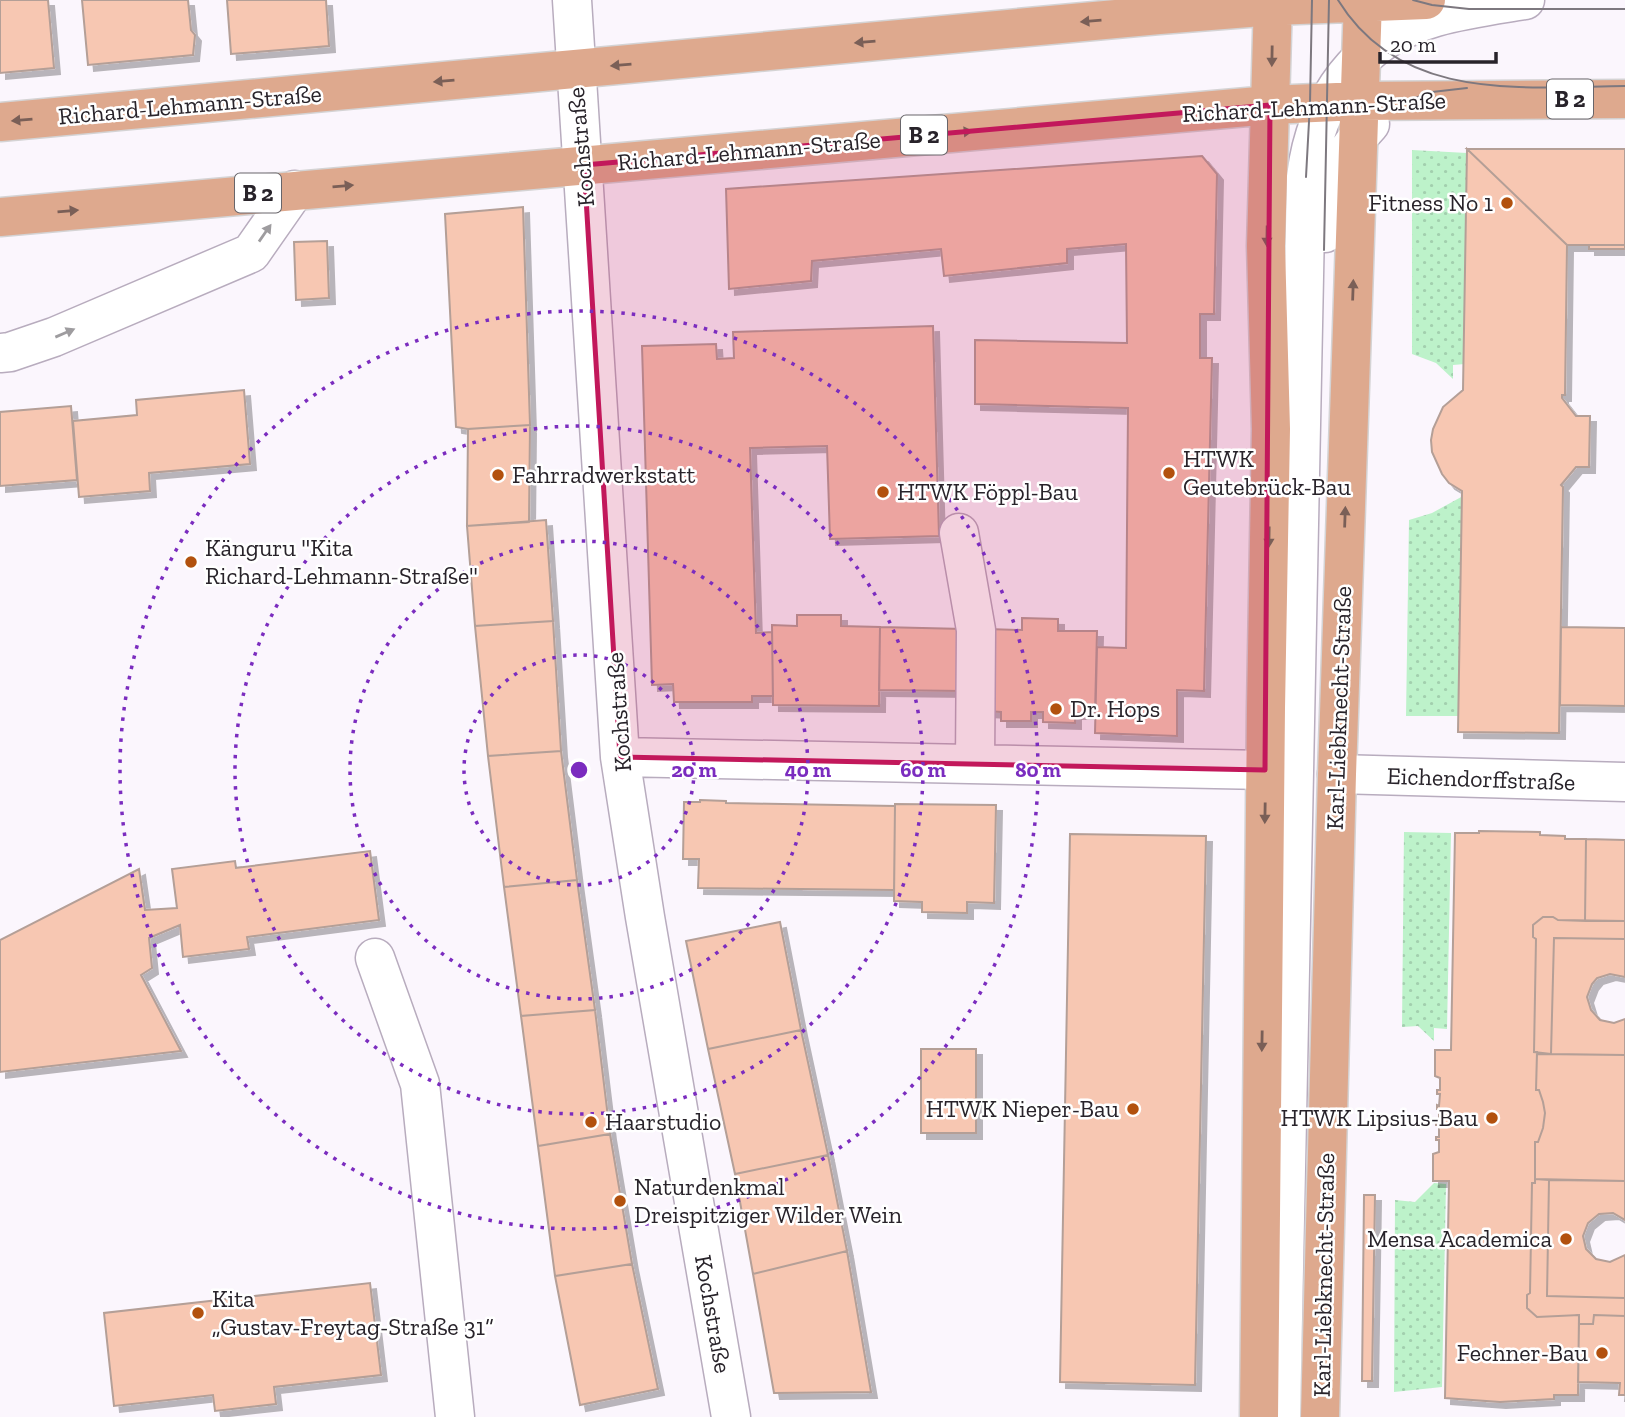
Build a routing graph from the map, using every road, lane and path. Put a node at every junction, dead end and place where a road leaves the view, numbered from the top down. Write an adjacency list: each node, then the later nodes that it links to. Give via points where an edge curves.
1 (572, 0): 7 (street, Kochstraße)
2 (1426, 0): 4 (main road, Richard-Lehmann-Straße)
3 (1525, 0): 6 (street, via 1436,17 1388,38)
4 (1363, 2): 5 (main road, Richard-Lehmann-Straße); 6 (main road)
5 (1273, 3): 7 (main road, Richard-Lehmann-Straße, one-way to 7); 9 (main road, one-way to 9)
6 (1361, 59): 10 (street, via 1343,78)
7 (575, 69): 11 (main road, Richard-Lehmann-Straße, one-way to 11); 12 (street, Kochstraße)
8 (1625, 99): 10 (main road, Richard-Lehmann-Straße / B 2, via 1408,101)
9 (1270, 105): 10 (main road, Richard-Lehmann-Straße / B 2); 12 (main road, Richard-Lehmann-Straße / B 2, one-way to 9); 19 (main road, one-way to 19)
10 (1348, 113): 20 (main road, Karl-Liebknecht-Straße, one-way to 10); 26 (street, via 1313,136 1306,177); 27 (street, via 1342,159 1328,205 1324,250)
11 (0, 122)
12 (584, 165): 13 (main road, Richard-Lehmann-Straße / B 2, one-way to 12); 17 (street, Kochstraße)
13 (295, 190): 14 (main road, Richard-Lehmann-Straße / B 2, one-way to 13); 15 (street, one-way to 13, via 54,337 251,253)
14 (0, 217)
15 (0, 353)
16 (959, 533): 18 (street, via 976,630)
17 (620, 757): 18 (street); 24 (street, Kochstraße)
18 (975, 764): 19 (street)
19 (1265, 771): 25 (main road, one-way to 25)
20 (1337, 774): 21 (street, Eichendorffstraße); 28 (main road, Karl-Liebknecht-Straße)
21 (1625, 782)
22 (375, 958): 23 (street, via 420,1084)
23 (455, 1417)
24 (731, 1417)
25 (1259, 1417)
26 (1281, 1417)
27 (1300, 1417)
28 (1320, 1417)

